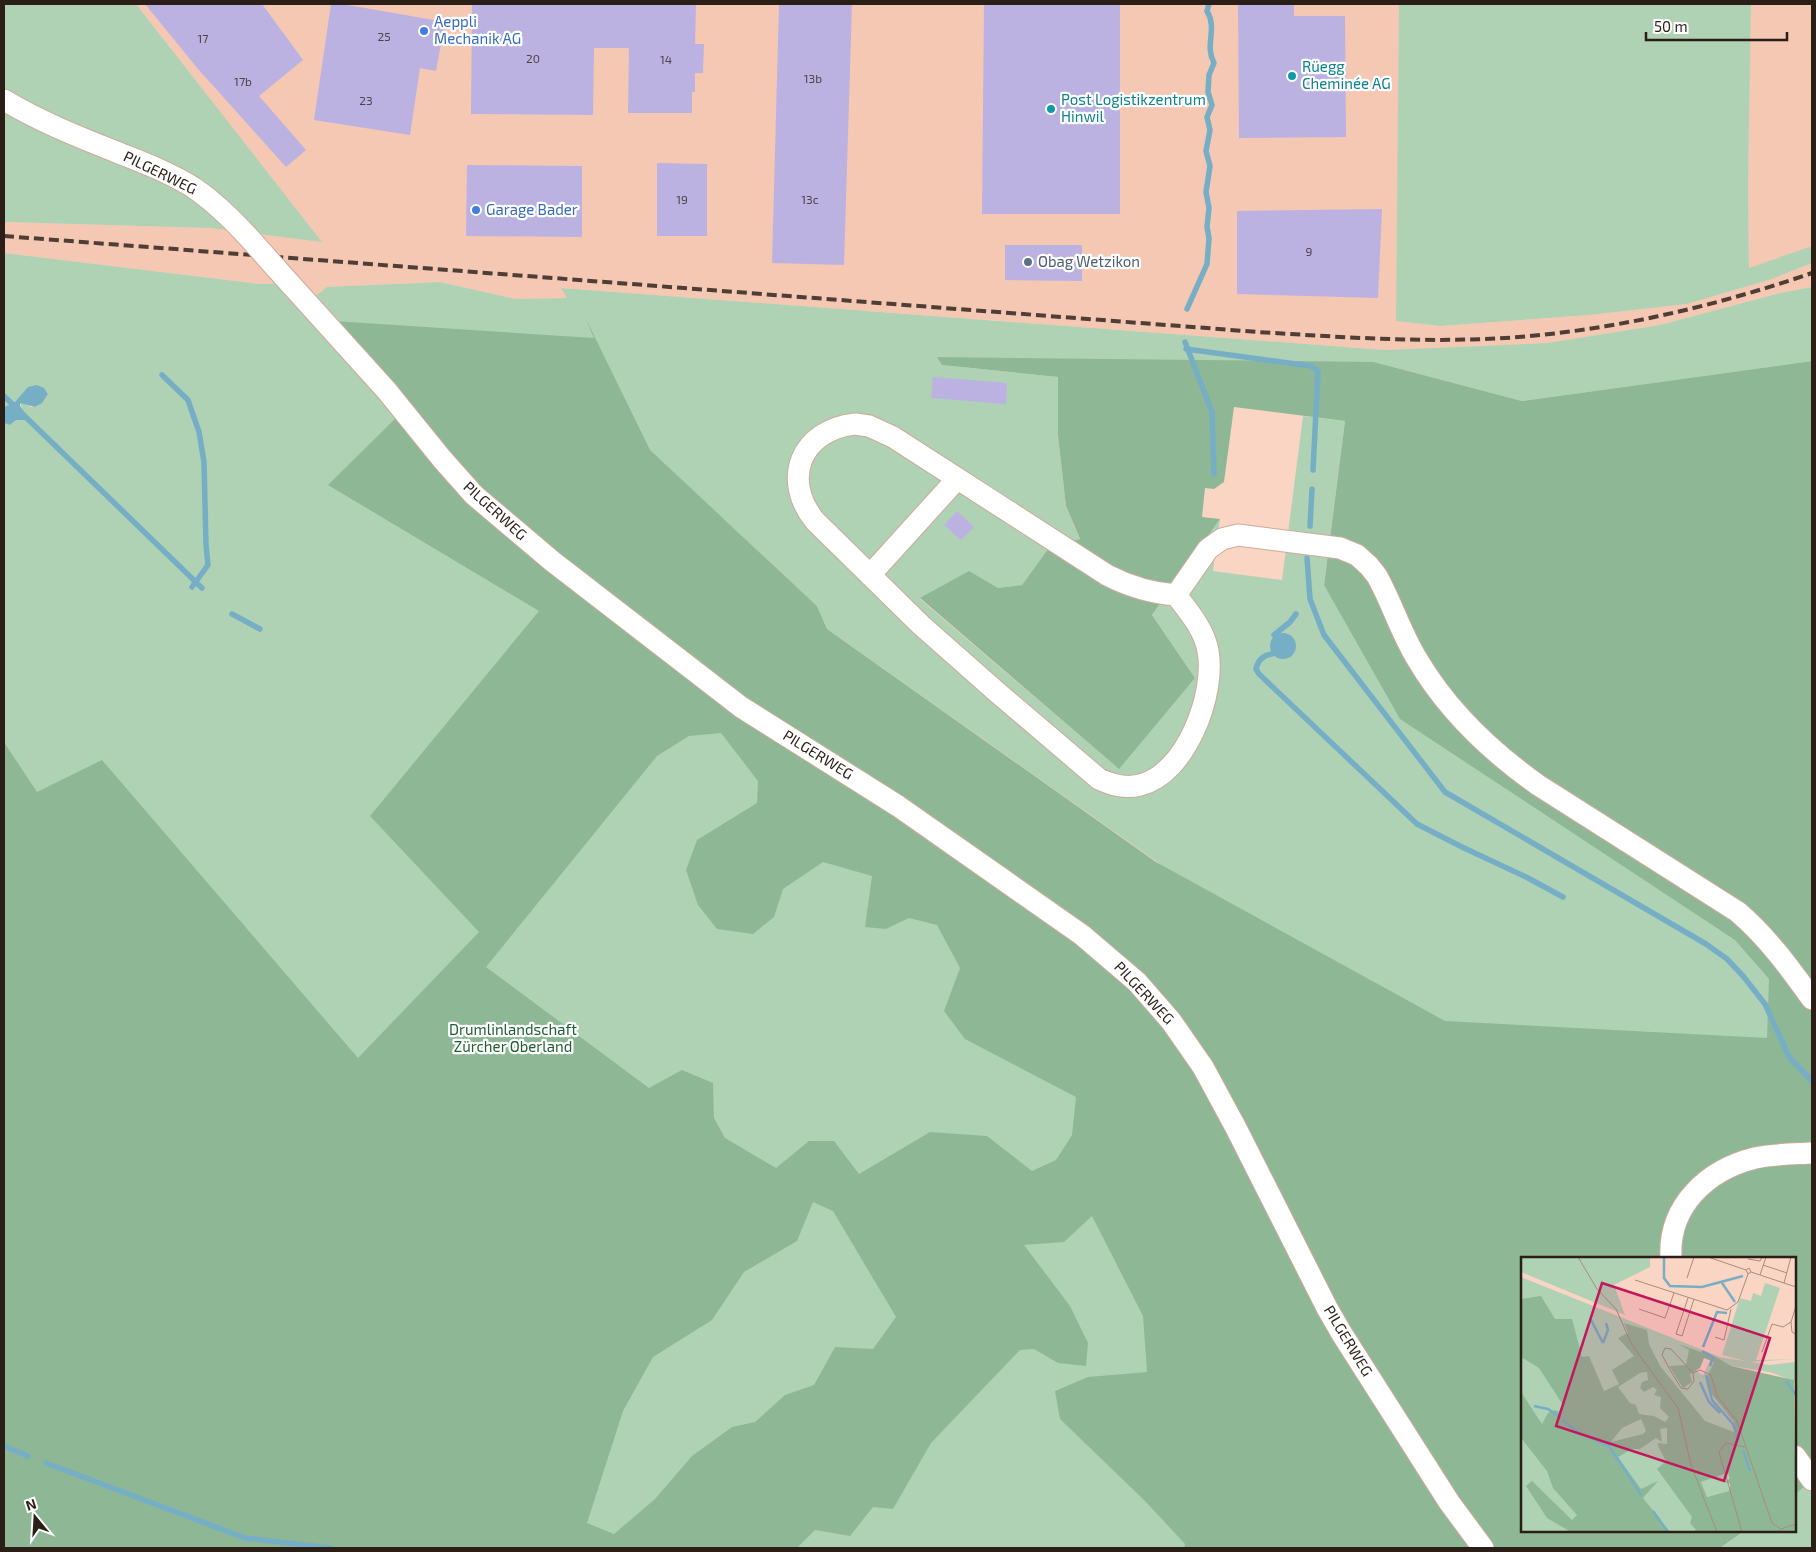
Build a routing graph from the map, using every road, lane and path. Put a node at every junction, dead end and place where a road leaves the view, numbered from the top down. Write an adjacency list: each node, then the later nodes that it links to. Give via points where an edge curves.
1 (4, 100): 10 (street, PILGERWEG, bridge, via 72,134 160,170 216,204 387,390 474,495 552,561 741,706 962,850 1082,935 1137,982 1203,1067 1342,1334)
2 (957, 478): 3 (street); 3 (street, via 869,426 842,425 818,437 809,447 798,472 801,499 815,521); 4 (street, via 1107,575 1147,591)
3 (870, 575): 4 (street, via 922,625 1089,771 1099,779 1120,786 1141,785 1168,768 1187,744 1203,707 1209,677 1208,650 1197,624)
4 (1176, 595): 5 (street, via 1208,548 1227,537 1244,534 1314,543 1357,555 1377,576 1407,641 1428,676 1484,741 1538,784 1738,912 1778,951)
5 (1812, 998)
6 (1812, 1153): 7 (street, via 1756,1158 1729,1167 1707,1181 1690,1198 1676,1220)
7 (1671, 1257)
8 (1796, 1457): 9 (street)
9 (1812, 1480)
10 (1483, 1548)

